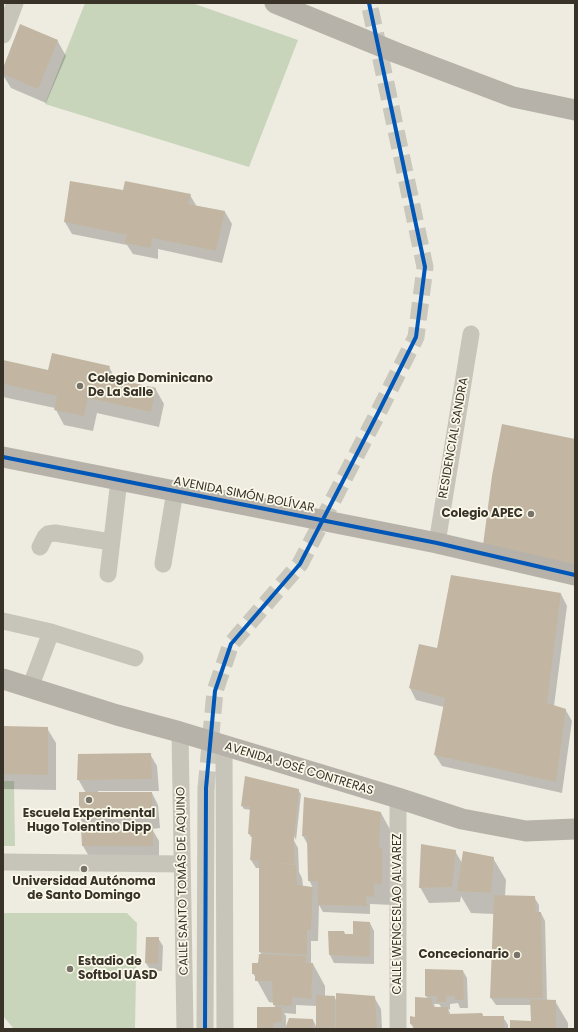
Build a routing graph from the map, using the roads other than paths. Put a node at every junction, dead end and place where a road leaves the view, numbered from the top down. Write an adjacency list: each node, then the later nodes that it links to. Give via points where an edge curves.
1 (15, 3): 3 (street)
2 (275, 3): 4 (main road, via 512,97)
3 (3, 35)
4 (575, 110)
5 (472, 334): 10 (street, RESIDENCIAL SANDRA)
6 (3, 457): 7 (main road, AVENIDA SIMÓN BOLÍVAR)
7 (119, 480): 8 (main road, AVENIDA SIMÓN BOLÍVAR); 9 (street)
8 (175, 491): 10 (main road, AVENIDA SIMÓN BOLÍVAR); 12 (street)
9 (111, 542): 11 (street, via 55,533 48,534); 13 (street)
10 (436, 543): 14 (main road, AVENIDA SIMÓN BOLÍVAR)
11 (40, 547)
12 (163, 564)
13 (108, 574)
14 (575, 575)
15 (3, 621): 16 (street)
16 (51, 632): 17 (street); 19 (street)
17 (135, 658)
18 (3, 679): 19 (main road, AVENIDA JOSÉ CONTRERAS)
19 (30, 688): 20 (main road, AVENIDA JOSÉ CONTRERAS)
20 (180, 732): 21 (main road, AVENIDA JOSÉ CONTRERAS); 26 (street, CALLE SANTO TOMÁS DE AQUINO)
21 (224, 746): 23 (main road, AVENIDA JOSÉ CONTRERAS); 29 (street)
22 (206, 788): 28 (street)
23 (398, 798): 24 (main road, AVENIDA JOSÉ CONTRERAS, via 462,819 495,826 526,831); 30 (street, CALLE WENCESLAO ALVAREZ)
24 (575, 829)
25 (3, 862): 26 (street)
26 (182, 864): 27 (street, CALLE SANTO TOMÁS DE AQUINO)
27 (185, 1029)
28 (205, 1029)
29 (225, 1029)
30 (398, 1029)

